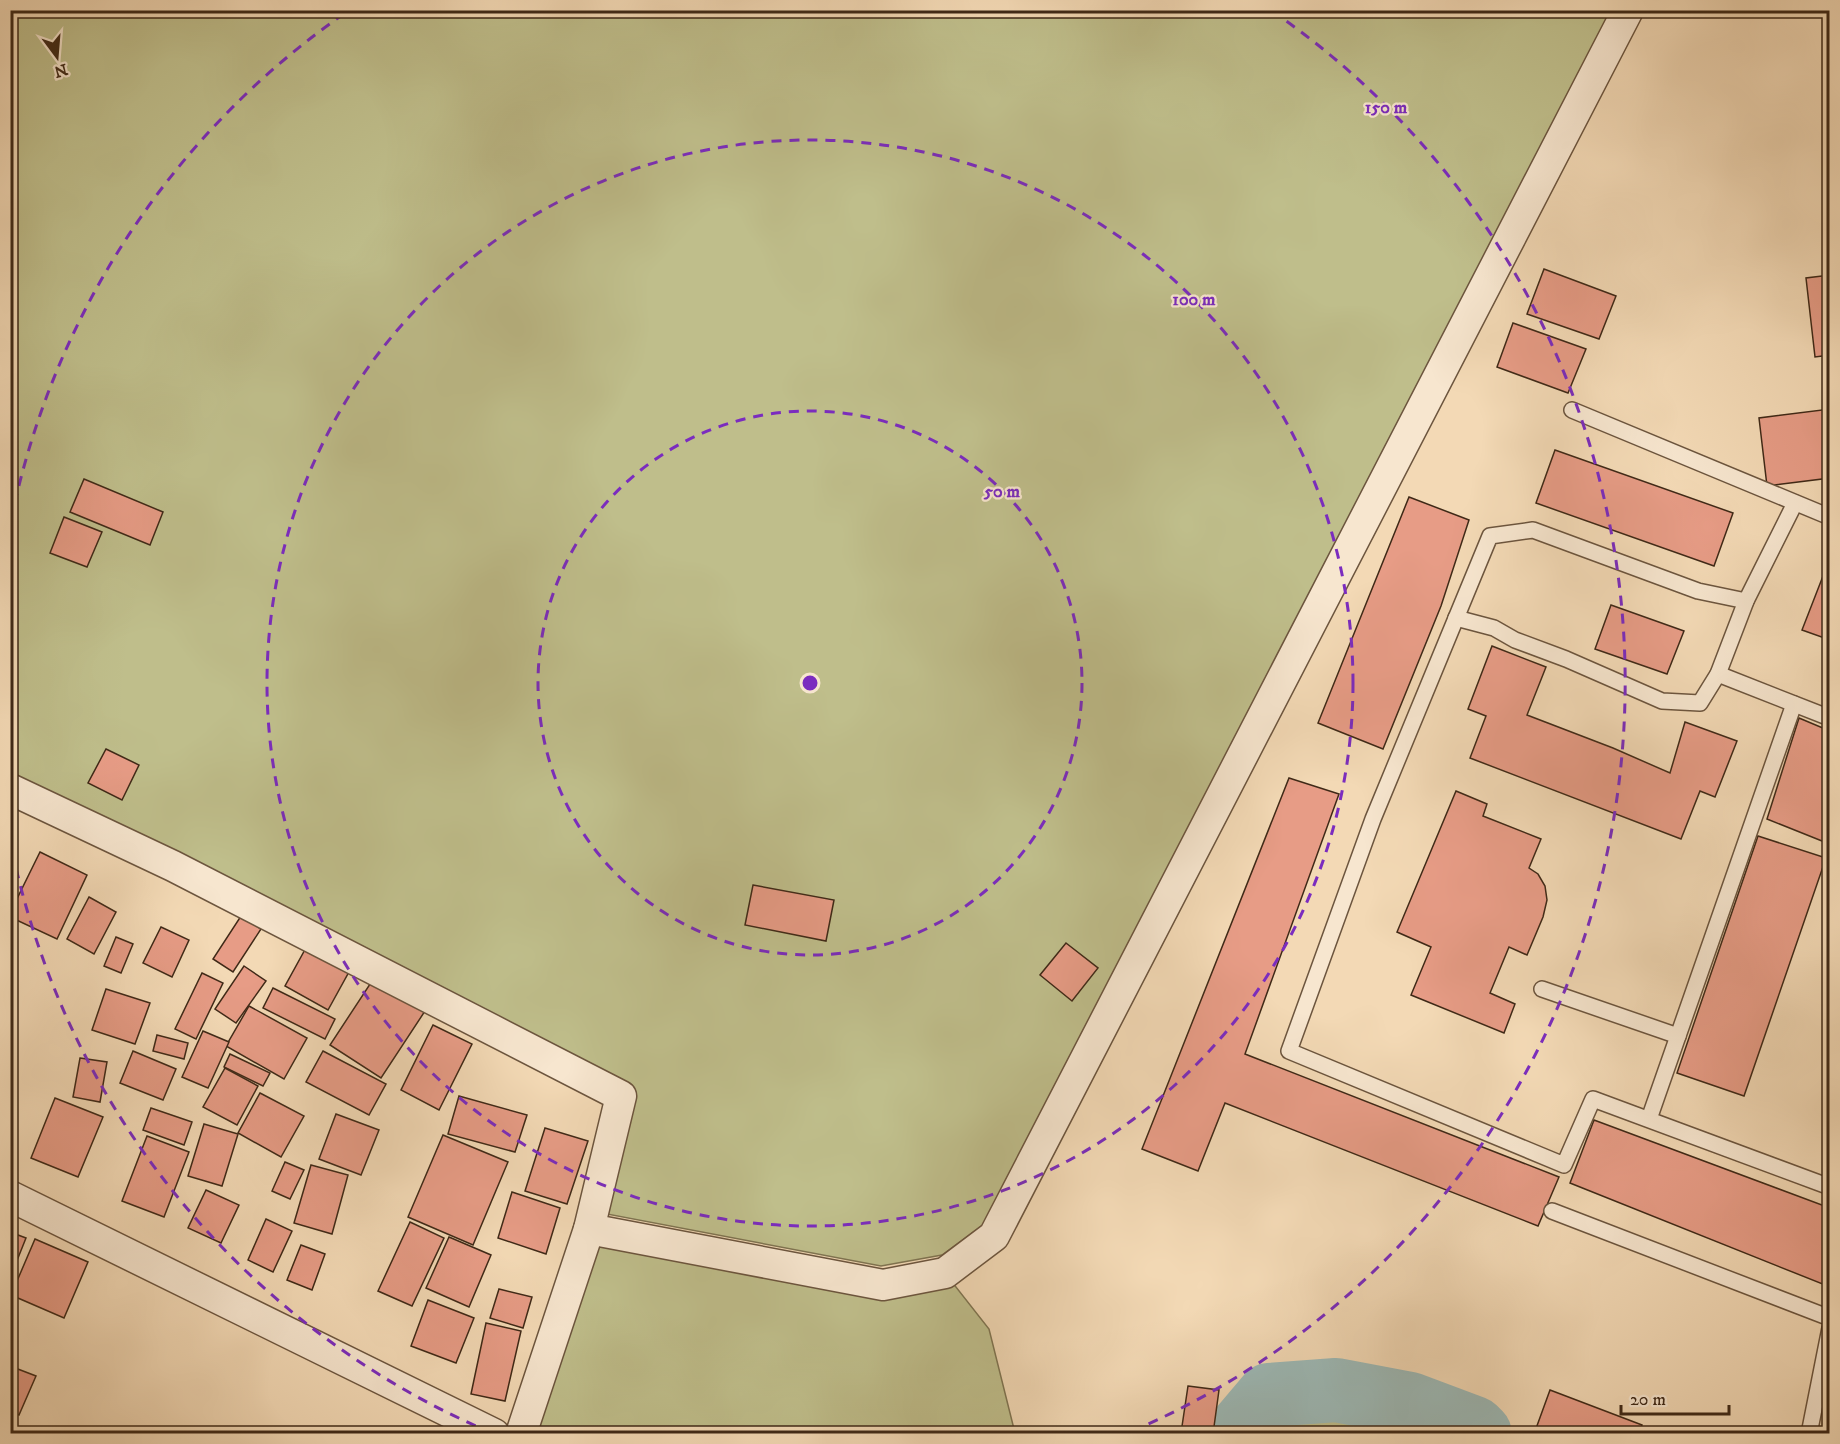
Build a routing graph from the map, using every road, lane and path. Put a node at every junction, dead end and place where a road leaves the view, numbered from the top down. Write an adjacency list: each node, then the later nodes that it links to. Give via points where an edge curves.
1 (1628, 10): 17 (street, via 994,1236 945,1273 883,1285)
2 (1572, 410): 3 (lane)
3 (1795, 503): 4 (lane); 5 (lane)
4 (1830, 517)
5 (1746, 600): 6 (lane, via 1698,591 1533,530 1490,536); 7 (lane)
6 (1456, 618): 7 (lane, via 1494,628 1662,701 1700,703); 13 (lane, via 1373,819 1289,1051 1564,1165 1593,1099)
7 (1718, 674): 8 (lane)
8 (1794, 704): 9 (lane); 12 (lane)
9 (1830, 718)
10 (10, 789): 17 (street, via 173,866 621,1096)
11 (1542, 989): 12 (lane)
12 (1678, 1036): 13 (lane)
13 (1649, 1119): 14 (lane)
14 (1830, 1187)
15 (10, 1196): 20 (street)
16 (1552, 1211): 18 (lane)
17 (589, 1229): 21 (street)
18 (1830, 1318)
19 (1830, 1328): 22 (lane)
20 (494, 1434)
21 (520, 1434)
22 (1809, 1434)

